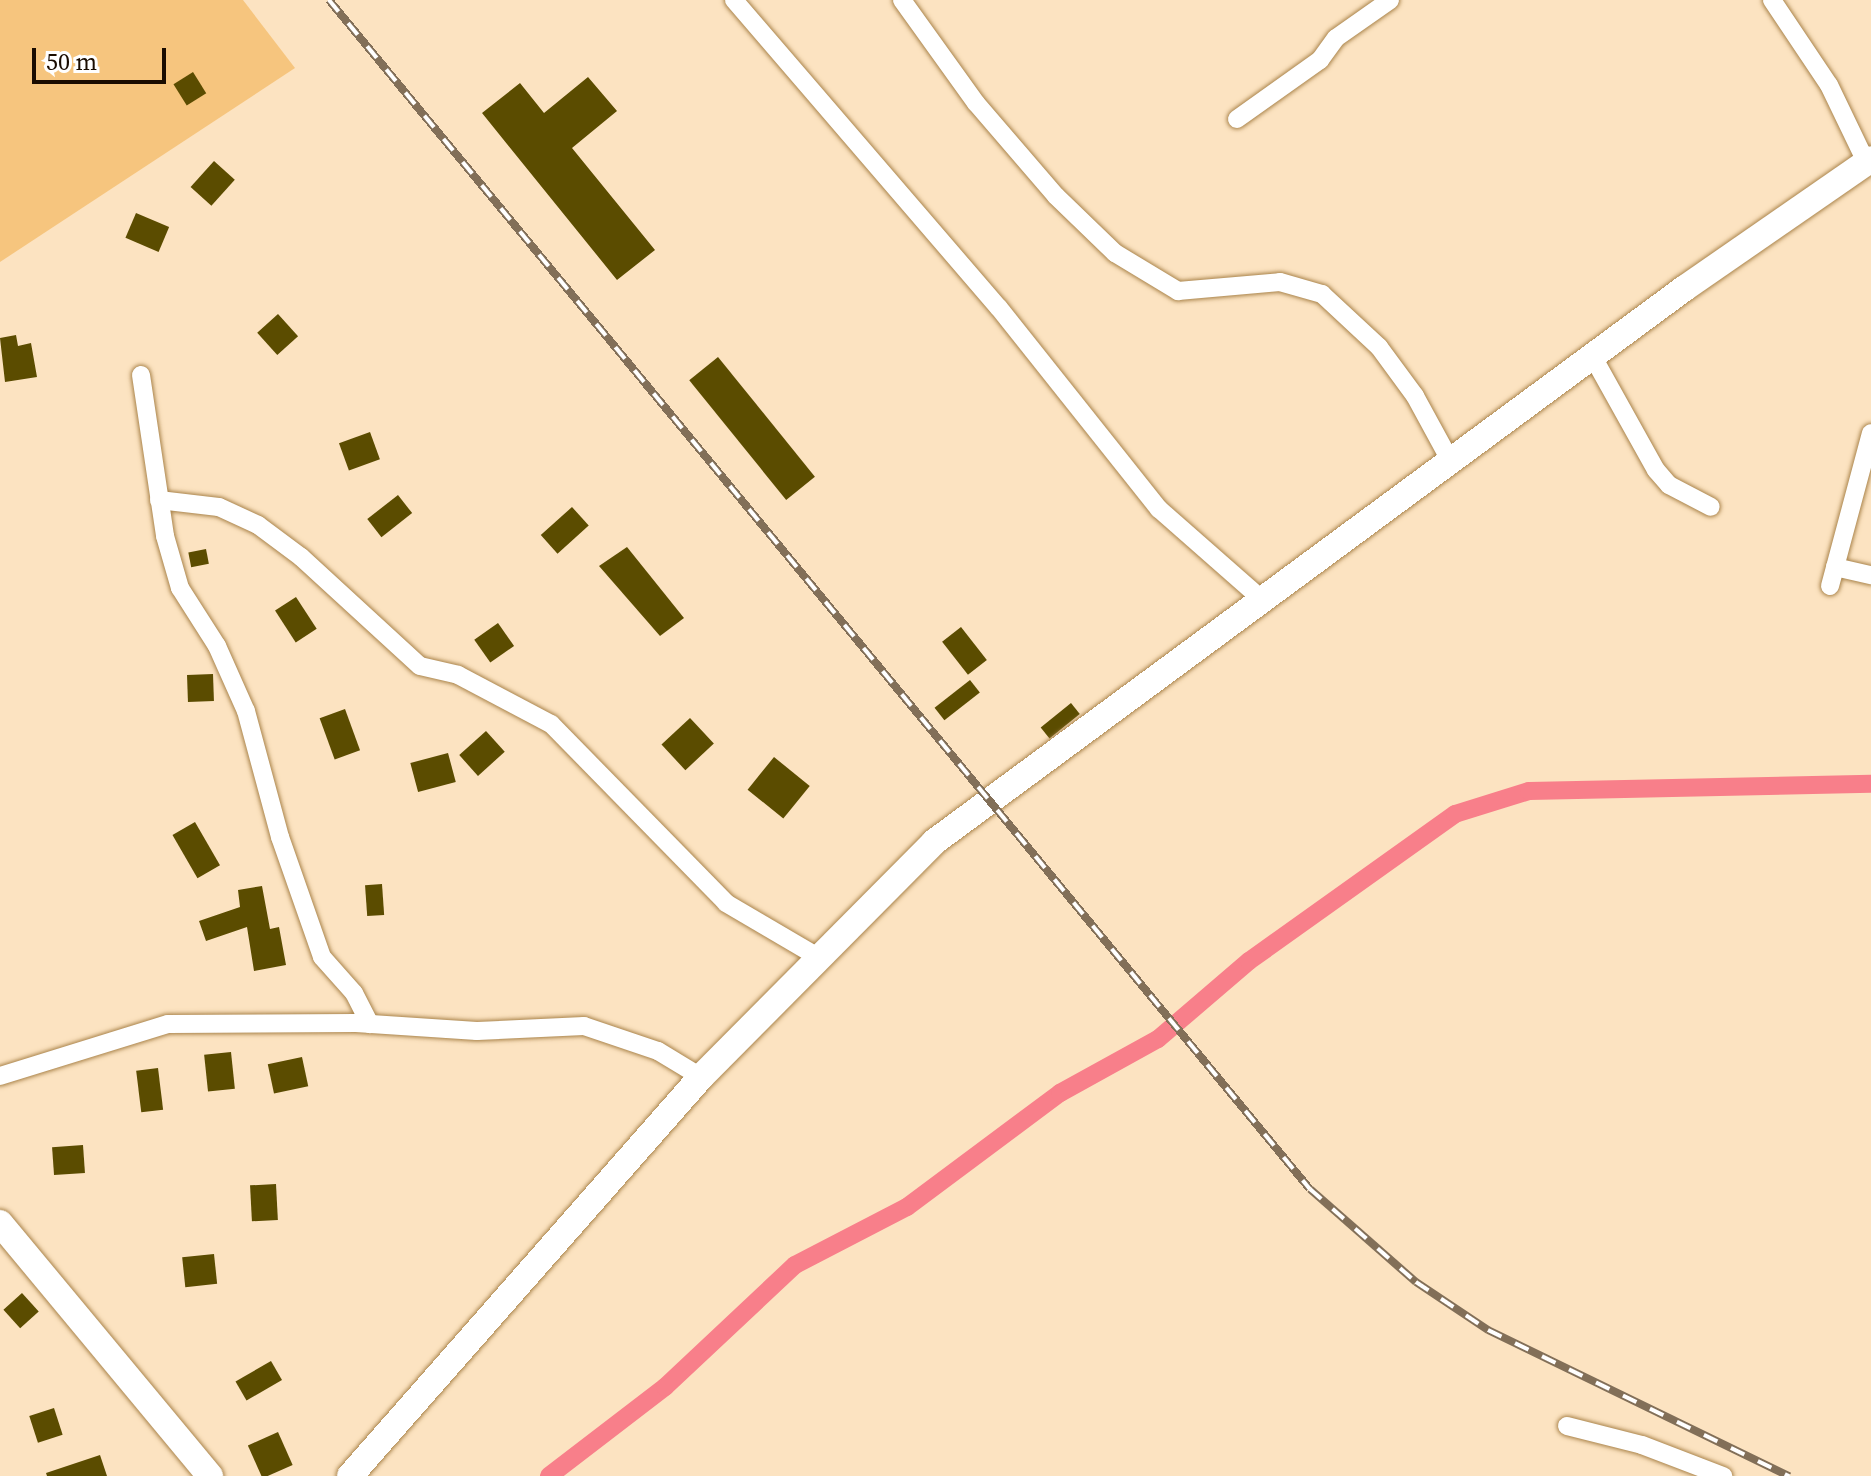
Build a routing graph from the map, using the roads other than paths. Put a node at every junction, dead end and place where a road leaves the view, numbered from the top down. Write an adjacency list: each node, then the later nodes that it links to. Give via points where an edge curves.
1 (734, 0): 16 (street, via 999,308 1159,509)
2 (902, 0): 10 (street, via 976,103 1056,196 1115,253 1178,291 1280,282 1322,294 1379,347 1415,396)
3 (1390, 0): 5 (street, via 1336,38 1320,60)
4 (1772, 0): 6 (street, via 1829,85)
5 (1237, 119)
6 (1868, 161): 7 (main road)
7 (1593, 357): 10 (main road); 12 (street, via 1656,470 1669,485)
8 (141, 375): 11 (street)
9 (1871, 433): 13 (street)
10 (1452, 464): 16 (main road)
11 (159, 500): 17 (street, via 219,507 258,525 301,557 420,666 458,675 551,724 726,903); 18 (street, via 180,588 217,646 246,711 280,837 322,957 354,993)
12 (1711, 507)
13 (1835, 567): 14 (street); 15 (street)
14 (1871, 575)
15 (1830, 586)
16 (1265, 602): 17 (main road, via 934,842)
17 (818, 957): 20 (main road)
18 (370, 1024): 19 (street, via 168,1024); 20 (street, via 477,1031 584,1026 658,1051)
19 (0, 1076)
20 (701, 1077): 24 (main road)
21 (0, 1223): 23 (main road)
22 (1567, 1426): 25 (street, via 1642,1445)
23 (210, 1476)
24 (350, 1476)
25 (1723, 1476)

